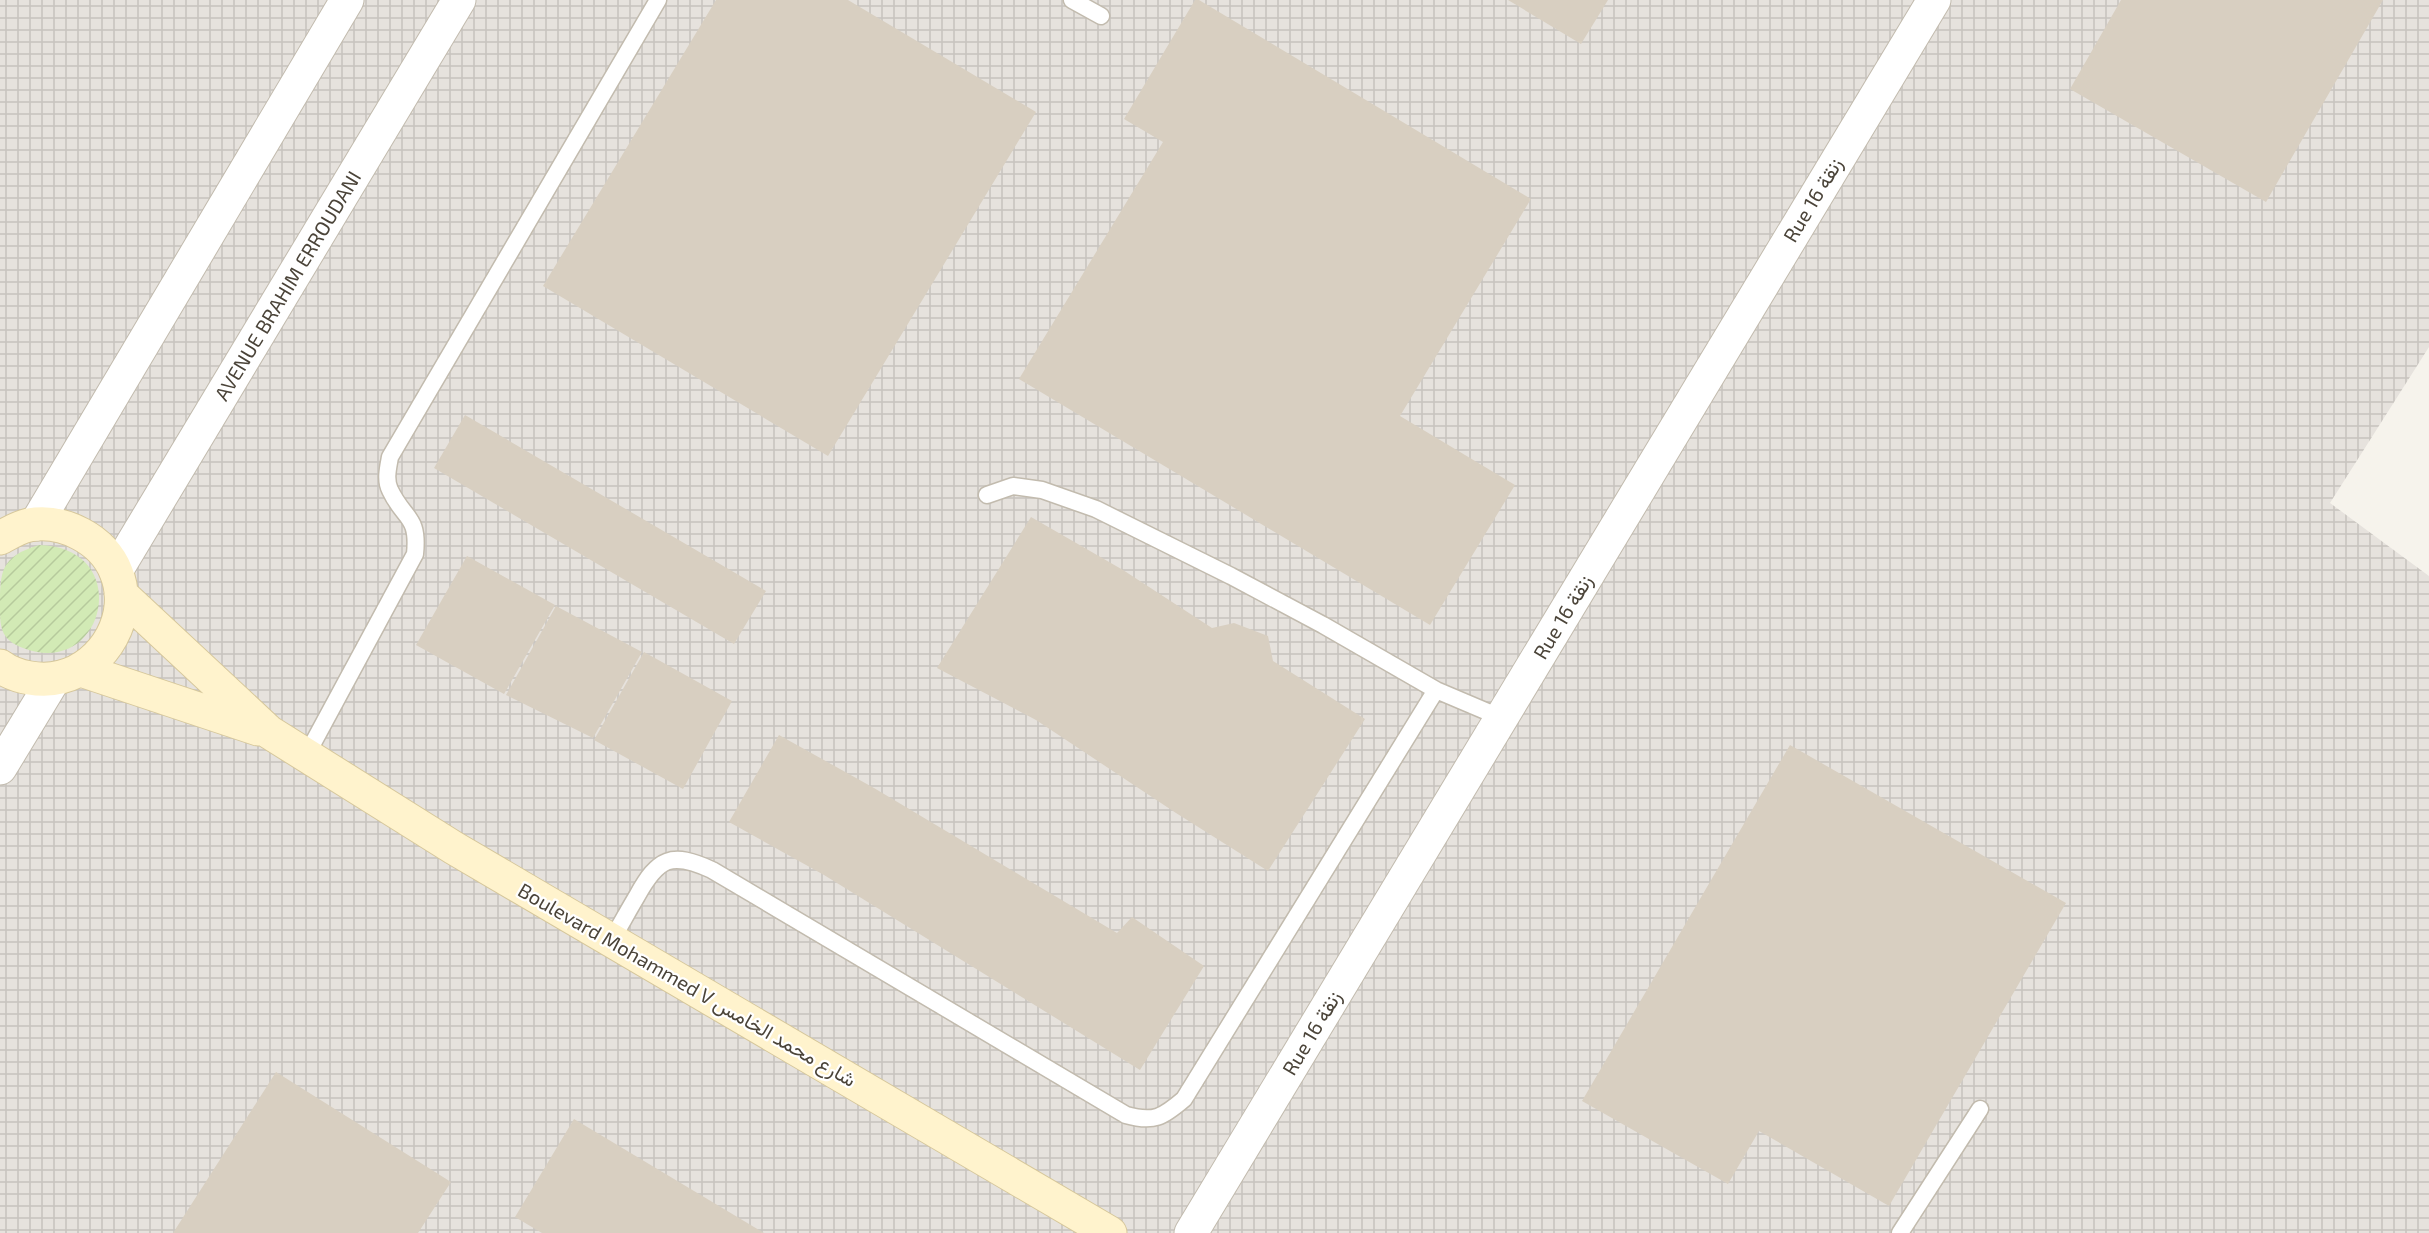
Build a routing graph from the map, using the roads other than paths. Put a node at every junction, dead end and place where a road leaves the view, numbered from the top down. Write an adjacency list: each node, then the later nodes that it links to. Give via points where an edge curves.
1 (348, 0): 8 (street)
2 (459, 0): 9 (street, AVENUE BRAHIM ERROUDANI)
3 (658, 0): 15 (lane, via 390,457 388,484 414,524 415,554)
4 (1072, 0): 6 (lane)
5 (1934, 0): 13 (street, Rue 16 زنقة)
6 (1101, 16)
7 (987, 495): 12 (lane, via 1013,486 1042,490 1096,509 1303,614)
8 (13, 528): 9 (main road, Boulevard Mohammed V شارع محمد الخامس, via 63,526 84,535 101,549)
9 (118, 583): 11 (main road, via 119,617 112,638 99,656); 14 (main road, Boulevard Mohammed V شارع محمد الخامس)
10 (0, 666): 11 (main road, Boulevard Mohammed V شارع محمد الخامس, via 29,678)
11 (67, 674): 14 (main road, Boulevard Mohammed V شارع محمد الخامس); 16 (street)
12 (1436, 690): 13 (lane); 17 (lane, via 1184,1099 1168,1113 1153,1119 1126,1115 693,861 662,862 649,873)
13 (1502, 718): 20 (street, Rue 16 زنقة)
14 (269, 732): 15 (main road, Boulevard Mohammed V شارع محمد الخامس)
15 (306, 756): 17 (main road, Boulevard Mohammed V شارع محمد الخامس)
16 (0, 768)
17 (612, 941): 19 (main road, Boulevard Mohammed V شارع محمد الخامس)
18 (1980, 1109): 21 (lane)
19 (1110, 1233)
20 (1191, 1233)
21 (1900, 1233)

